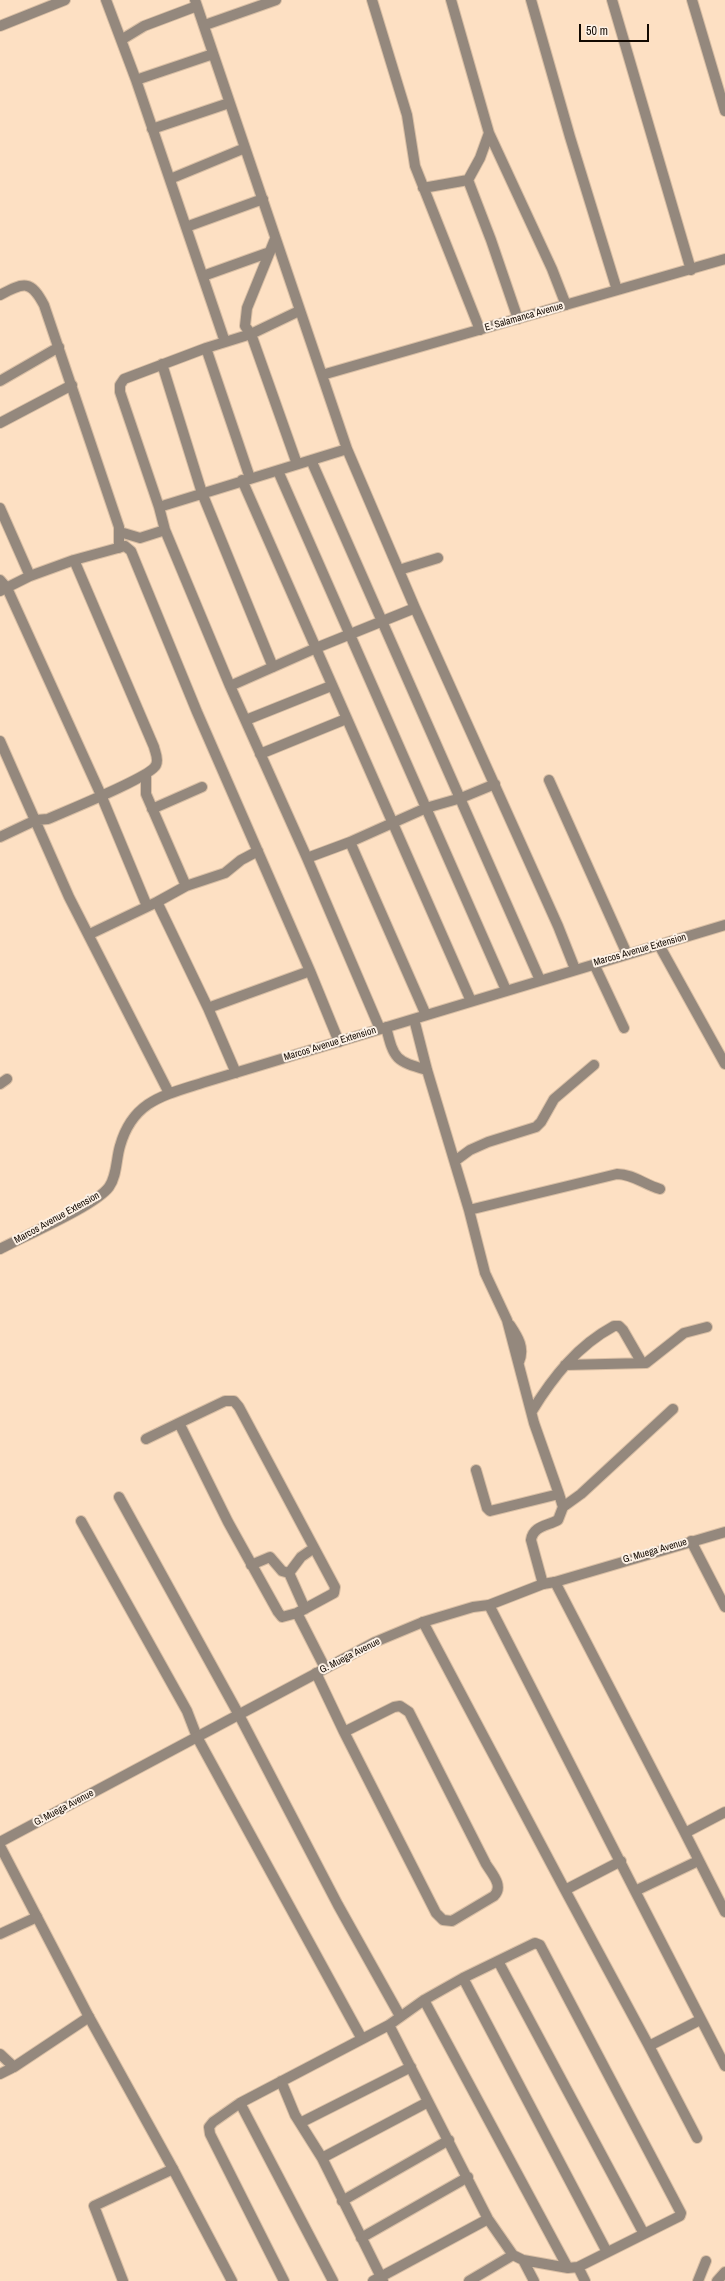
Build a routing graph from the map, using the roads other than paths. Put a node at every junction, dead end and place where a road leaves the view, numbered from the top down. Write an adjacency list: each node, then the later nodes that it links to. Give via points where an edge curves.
1 (65, 0): 11 (street)
2 (106, 0): 12 (street)
3 (276, 0): 10 (street)
4 (372, 0): 22 (street, via 407,114 413,157)
5 (451, 0): 18 (street)
6 (532, 0): 30 (street, via 574,152)
7 (612, 0): 28 (street)
8 (692, 0): 16 (street)
9 (196, 3): 10 (street); 12 (street, via 144,26)
10 (205, 25): 13 (street)
11 (0, 26)
12 (121, 40): 14 (street)
13 (213, 54): 14 (street); 15 (street)
14 (136, 80): 17 (street)
15 (229, 104): 17 (street); 19 (street)
16 (725, 111)
17 (152, 129): 20 (street)
18 (489, 133): 21 (street); 32 (street, via 537,235)
19 (245, 148): 20 (street); 23 (street)
20 (170, 178): 24 (street)
21 (468, 180): 22 (street); 34 (street)
22 (423, 188): 35 (street)
23 (263, 200): 24 (street); 25 (street)
24 (186, 227): 29 (street)
25 (275, 240): 26 (street); 33 (street)
26 (270, 252): 29 (street); 36 (street, via 248,308 245,326)
27 (725, 260): 28 (street, E. Salamanca Avenue)
28 (691, 270): 30 (street, E. Salamanca Avenue)
29 (203, 276): 37 (street)
30 (617, 290): 32 (street, E. Salamanca Avenue)
31 (0, 295): 38 (street, via 22,285 34,288 44,306)
32 (566, 305): 34 (street, E. Salamanca Avenue)
33 (299, 311): 36 (street); 41 (street)
34 (518, 319): 35 (street, E. Salamanca Avenue)
35 (480, 330): 41 (street, E. Salamanca Avenue)
36 (251, 334): 37 (street); 47 (street)
37 (225, 342): 39 (street)
38 (59, 347): 42 (street); 43 (street)
39 (206, 348): 40 (street); 49 (street)
40 (162, 364): 50 (street); 51 (street, via 124,379 120,389)
41 (322, 375): 45 (street)
42 (0, 381)
43 (72, 385): 44 (street); 54 (street)
44 (0, 423)
45 (347, 449): 46 (street); 58 (street)
46 (311, 460): 47 (street); 62 (street)
47 (297, 464): 48 (street)
48 (278, 471): 49 (street); 63 (street)
49 (246, 479): 50 (street); 64 (street)
50 (202, 493): 51 (street); 65 (street)
51 (159, 506): 53 (street)
52 (0, 508): 59 (street)
53 (164, 530): 54 (street, via 140,538); 66 (street)
54 (120, 532): 55 (street)
55 (119, 548): 57 (street); 88 (street, via 127,547 131,550 197,712)
56 (438, 558): 58 (street)
57 (74, 560): 59 (street); 72 (street, via 156,754 156,766)
58 (399, 570): 61 (street)
59 (30, 576): 60 (street)
60 (2, 587): 78 (street)
61 (415, 608): 62 (street); 75 (street)
62 (382, 621): 63 (street); 79 (street)
63 (349, 635): 64 (street); 80 (street)
64 (316, 648): 65 (street); 67 (street)
65 (273, 667): 66 (street)
66 (230, 686): 69 (street)
67 (331, 686): 68 (street); 69 (street)
68 (346, 719): 71 (street); 84 (street)
69 (246, 720): 71 (street)
70 (0, 741): 83 (street)
71 (260, 754): 89 (street)
72 (146, 775): 74 (street); 77 (street)
73 (549, 780): 95 (street)
74 (129, 783): 77 (street); 78 (street)
75 (494, 784): 79 (street); 97 (street)
76 (202, 787): 81 (street)
77 (146, 794): 81 (street)
78 (101, 795): 82 (street); 91 (street)
79 (461, 798): 80 (street); 99 (street)
80 (426, 808): 84 (street); 100 (street)
81 (152, 809): 90 (street)
82 (48, 819): 83 (street); 85 (street)
83 (36, 820): 85 (street); 86 (street)
84 (394, 823): 87 (street); 101 (street)
85 (41, 832): 93 (street, via 69,897)
86 (0, 837)
87 (350, 842): 89 (street); 103 (street)
88 (258, 851): 90 (street, via 240,860 225,874); 98 (street)
89 (307, 858): 105 (street)
90 (186, 886): 91 (street)
91 (152, 904): 93 (street); 102 (street)
92 (725, 924): 94 (street, Marcos Avenue Extension)
93 (90, 934): 112 (street)
94 (659, 944): 95 (street, Marcos Avenue Extension); 108 (street)
95 (627, 954): 96 (street, Marcos Avenue Extension)
96 (594, 964): 97 (street, Marcos Avenue Extension); 106 (street)
97 (575, 969): 99 (street, Marcos Avenue Extension)
98 (310, 971): 102 (street); 107 (street)
99 (540, 980): 100 (street, Marcos Avenue Extension)
100 (506, 990): 101 (street, Marcos Avenue Extension)
101 (470, 1001): 103 (street, Marcos Avenue Extension)
102 (208, 1008): 111 (street)
103 (426, 1015): 104 (street, Marcos Avenue Extension)
104 (414, 1018): 105 (street, Marcos Avenue Extension); 110 (street)
105 (383, 1028): 107 (street, Marcos Avenue Extension); 110 (street, via 395,1055 402,1062)
106 (624, 1028)
107 (339, 1042): 111 (street, Marcos Avenue Extension)
108 (725, 1064)
109 (594, 1065): 113 (street, via 554,1098 536,1127 484,1144)
110 (427, 1070): 113 (street)
111 (236, 1073): 112 (street, Marcos Avenue Extension)
112 (169, 1093): 116 (street, Marcos Avenue Extension, via 147,1104 130,1122 120,1146 112,1181 103,1193 78,1209)
113 (455, 1161): 115 (street)
114 (660, 1189): 115 (street, via 645,1185 632,1176 617,1174)
115 (469, 1210): 121 (street, via 485,1273 507,1320)
116 (0, 1249)
117 (706, 1326): 118 (street, via 684,1333 651,1361)
118 (642, 1363): 119 (street); 119 (street, via 623,1330 619,1326 614,1326)
119 (565, 1365): 121 (street)
120 (673, 1409): 127 (street, via 581,1494)
121 (532, 1411): 125 (street)
122 (179, 1424): 123 (street); 131 (street, via 225,1401 234,1401); 132 (street)
123 (146, 1439)
124 (476, 1470): 125 (street, via 486,1508 490,1511)
125 (559, 1494): 127 (street)
126 (119, 1497): 141 (street)
127 (563, 1507): 135 (street, via 558,1520 535,1530 532,1534)
128 (81, 1521): 143 (street, via 187,1711)
129 (725, 1532): 130 (street, G. Muega Avenue)
130 (691, 1541): 134 (street, G. Muega Avenue); 137 (street)
131 (314, 1548): 133 (street, via 303,1554); 138 (street, via 335,1591)
132 (251, 1565): 133 (street, via 270,1558 282,1571); 138 (street, via 280,1616 286,1617)
133 (289, 1573): 138 (street)
134 (555, 1582): 135 (street, G. Muega Avenue); 145 (street)
135 (543, 1584): 136 (street, G. Muega Avenue)
136 (489, 1604): 139 (street, G. Muega Avenue); 148 (street)
137 (725, 1606)
138 (301, 1611): 140 (street)
139 (423, 1622): 140 (street, G. Muega Avenue, via 375,1642); 150 (street)
140 (320, 1671): 141 (street, G. Muega Avenue); 142 (street)
141 (239, 1714): 143 (street, G. Muega Avenue); 158 (street, via 338,1905)
142 (344, 1732): 142 (street, via 440,1918 452,1921 494,1896 499,1886 409,1712 400,1706 394,1707)
143 (197, 1737): 146 (street, G. Muega Avenue); 162 (street)
144 (725, 1812): 145 (street)
145 (685, 1833): 149 (street)
146 (0, 1842)
147 (0, 1846): 153 (street)
148 (621, 1861): 150 (street); 151 (street)
149 (698, 1861): 151 (street); 152 (street)
150 (565, 1890): 163 (street)
151 (636, 1891): 160 (street)
152 (725, 1912)
153 (37, 1917): 154 (street); 159 (street)
154 (0, 1934)
155 (498, 1961): 156 (street); 180 (street); 180 (street, via 532,1944 540,1945 680,2209 680,2216)
156 (463, 1978): 157 (street); 182 (street)
157 (424, 2000): 158 (street); 186 (street)
158 (400, 2016): 161 (street)
159 (89, 2017): 166 (street); 176 (street)
160 (700, 2020): 163 (street); 165 (street)
161 (389, 2025): 162 (street); 167 (street)
162 (362, 2039): 169 (street)
163 (649, 2046): 173 (street)
164 (0, 2054): 166 (street)
165 (725, 2066)
166 (14, 2067): 168 (street)
167 (411, 2067): 170 (street); 172 (street)
168 (0, 2074)
169 (281, 2081): 171 (street); 172 (street)
170 (428, 2102): 174 (street); 175 (street)
171 (240, 2103): 192 (street, via 213,2122 209,2127 210,2134); 193 (street)
172 (300, 2123): 175 (street)
173 (697, 2138)
174 (449, 2140): 177 (street); 178 (street)
175 (322, 2158): 178 (street)
176 (173, 2169): 190 (street, via 94,2206); 191 (street)
177 (468, 2177): 179 (street); 181 (street)
178 (342, 2201): 181 (street)
179 (488, 2219): 183 (street); 189 (street)
180 (644, 2234): 182 (street)
181 (361, 2238): 189 (street)
182 (607, 2252): 186 (street)
183 (513, 2255): 184 (street); 188 (street)
184 (523, 2260): 186 (street); 194 (street)
185 (706, 2261): 196 (street)
186 (573, 2267): 195 (street)
187 (725, 2272): 197 (street)
188 (475, 2279)
189 (379, 2280)
190 (123, 2281)
191 (232, 2281)
192 (284, 2281)
193 (333, 2281)
194 (534, 2281)
195 (585, 2281)
196 (698, 2281)
197 (717, 2281)

